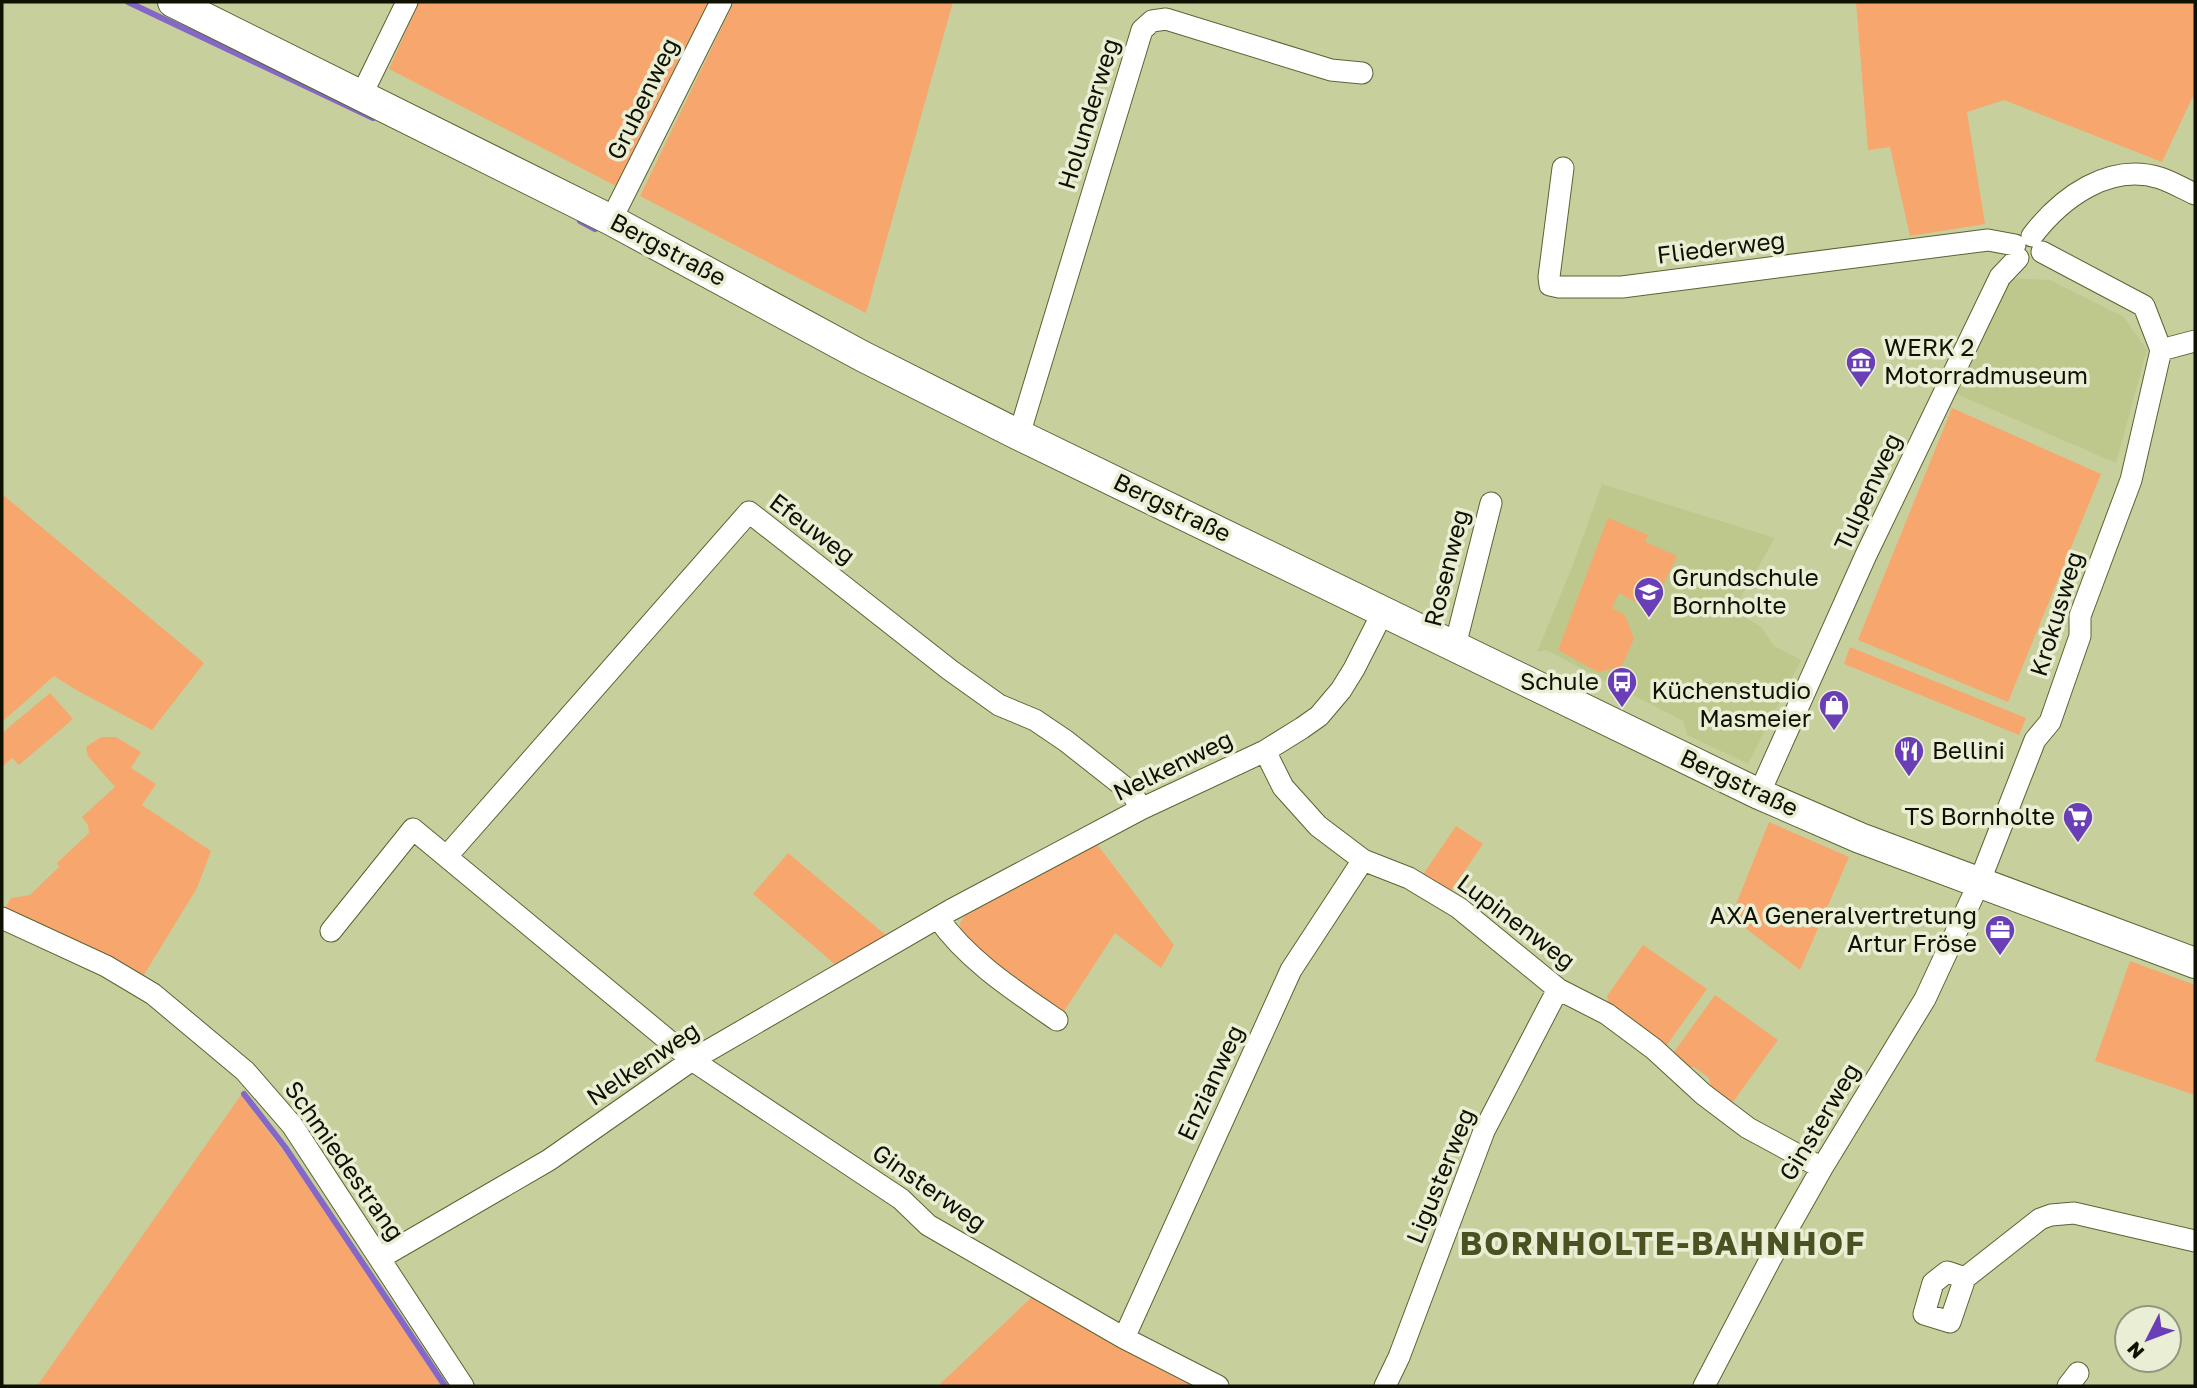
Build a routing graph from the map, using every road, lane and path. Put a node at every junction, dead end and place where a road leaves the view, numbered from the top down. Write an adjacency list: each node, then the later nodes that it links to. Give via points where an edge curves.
1 (173, 2): 5 (street, Bergstraße)
2 (407, 2): 5 (street)
3 (721, 2): 8 (street, Grubenweg)
4 (1362, 73): 12 (street, Holunderweg, via 1331,70 1166,19 1152,21 1142,30)
5 (361, 96): 8 (street, Bergstraße)
6 (1563, 168): 9 (street, Fliederweg, via 1549,276 1550,285 1559,287 1622,287 1988,240)
7 (2195, 194): 9 (street, Tulpenweg, via 2159,177 2132,174 2102,179 2048,215)
8 (611, 220): 12 (street, Bergstraße)
9 (2027, 248): 11 (street, via 2144,306); 17 (street, Tulpenweg, via 2000,277 1866,555)
10 (2195, 341): 11 (street)
11 (2161, 350): 21 (street, Krokusweg, via 2131,480 2080,616 2080,636 2050,722 2035,740)
12 (1018, 435): 14 (street, Bergstraße)
13 (1491, 503): 15 (street, Rosenweg)
14 (1384, 610): 15 (street, Bergstraße); 16 (street, Nelkenweg, via 1334,699 1319,716)
15 (1455, 646): 17 (street, Bergstraße)
16 (1265, 751): 18 (street, Nelkenweg); 20 (street, Lupinenweg, via 1283,787 1318,826)
17 (1759, 794): 21 (street, Bergstraße)
18 (1141, 809): 19 (street, Efeuweg, via 1132,793 1066,741 1035,720 999,705 950,670 749,512); 23 (street, Nelkenweg)
19 (447, 856): 24 (street, via 413,829); 28 (street)
20 (1363, 860): 26 (street, Lupinenweg, via 1409,878 1459,908); 33 (street, Enzianweg, via 1291,970)
21 (1979, 883): 25 (street, Bergstraße); 29 (street, Ginsterweg, via 1925,999)
22 (2, 918): 31 (street, Schmiedestrang, via 106,966 153,994 245,1071 292,1125)
23 (938, 918): 27 (street, via 992,972); 28 (street, Nelkenweg)
24 (331, 931)
25 (2195, 963)
26 (1558, 989): 29 (street, Lupinenweg, via 1607,1014 1748,1128); 36 (street, Ligusterweg, via 1484,1131)
27 (1057, 1020)
28 (692, 1060): 31 (street, Nelkenweg, via 549,1160); 33 (street, Ginsterweg, via 901,1199 928,1225)
29 (1822, 1168): 37 (street, Ginsterweg, via 1756,1283)
30 (2195, 1241): 32 (street, via 2074,1213 2051,1215)
31 (380, 1258): 34 (street, Schmiedestrang)
32 (1965, 1278)
33 (1124, 1338): 35 (street, Ginsterweg)
34 (463, 1386)
35 (1218, 1386)
36 (1385, 1386)
37 (1705, 1386)

